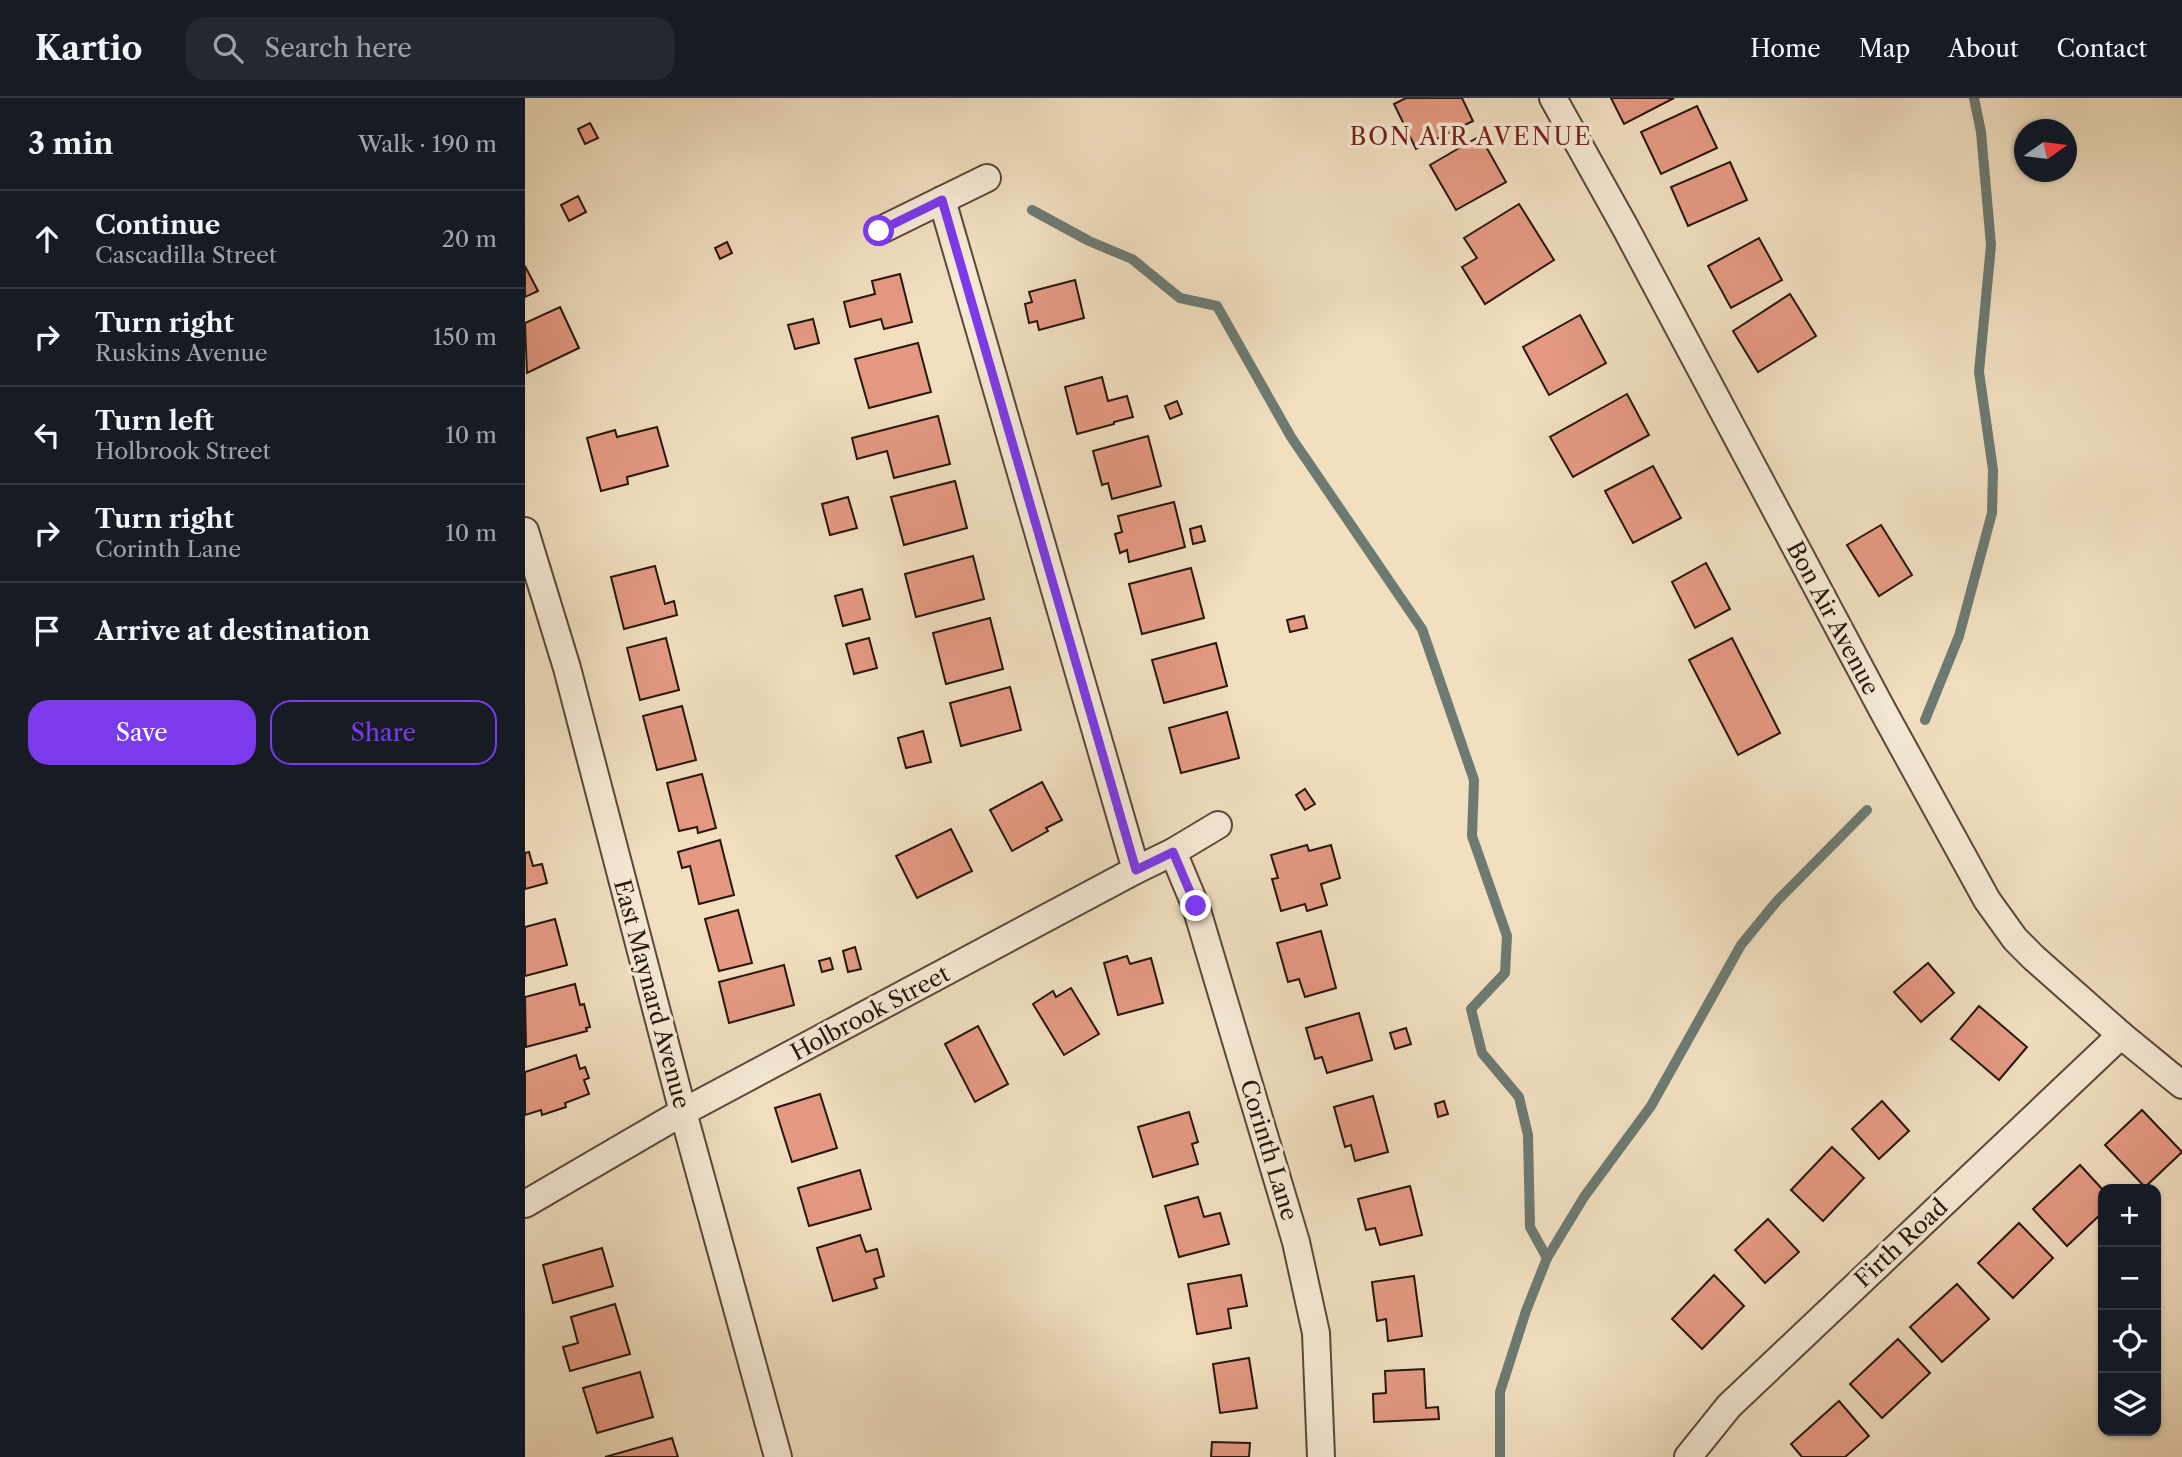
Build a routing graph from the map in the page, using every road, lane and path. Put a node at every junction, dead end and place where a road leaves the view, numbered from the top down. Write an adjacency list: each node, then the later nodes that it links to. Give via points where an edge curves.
1 (1553, 98): 9 (street, Bon Air Avenue, via 1987,900 2025,949)
2 (987, 178): 3 (street)
3 (942, 200): 4 (street); 8 (street)
4 (879, 231)
5 (525, 531): 11 (street, East Maynard Avenue, via 570,681)
6 (1218, 825): 7 (street, Holbrook Street)
7 (1173, 852): 8 (street, Holbrook Street); 14 (street, Corinth Lane, via 1196,906 1296,1242 1316,1333)
8 (1136, 870): 11 (street, Holbrook Street)
9 (2121, 1035): 10 (street, Bon Air Avenue); 15 (street, Firth Road, via 1729,1406)
10 (2182, 1085)
11 (683, 1112): 12 (street, Holbrook Street); 13 (street, East Maynard Avenue)
12 (525, 1204)
13 (778, 1457)
14 (1321, 1457)
15 (1688, 1457)

